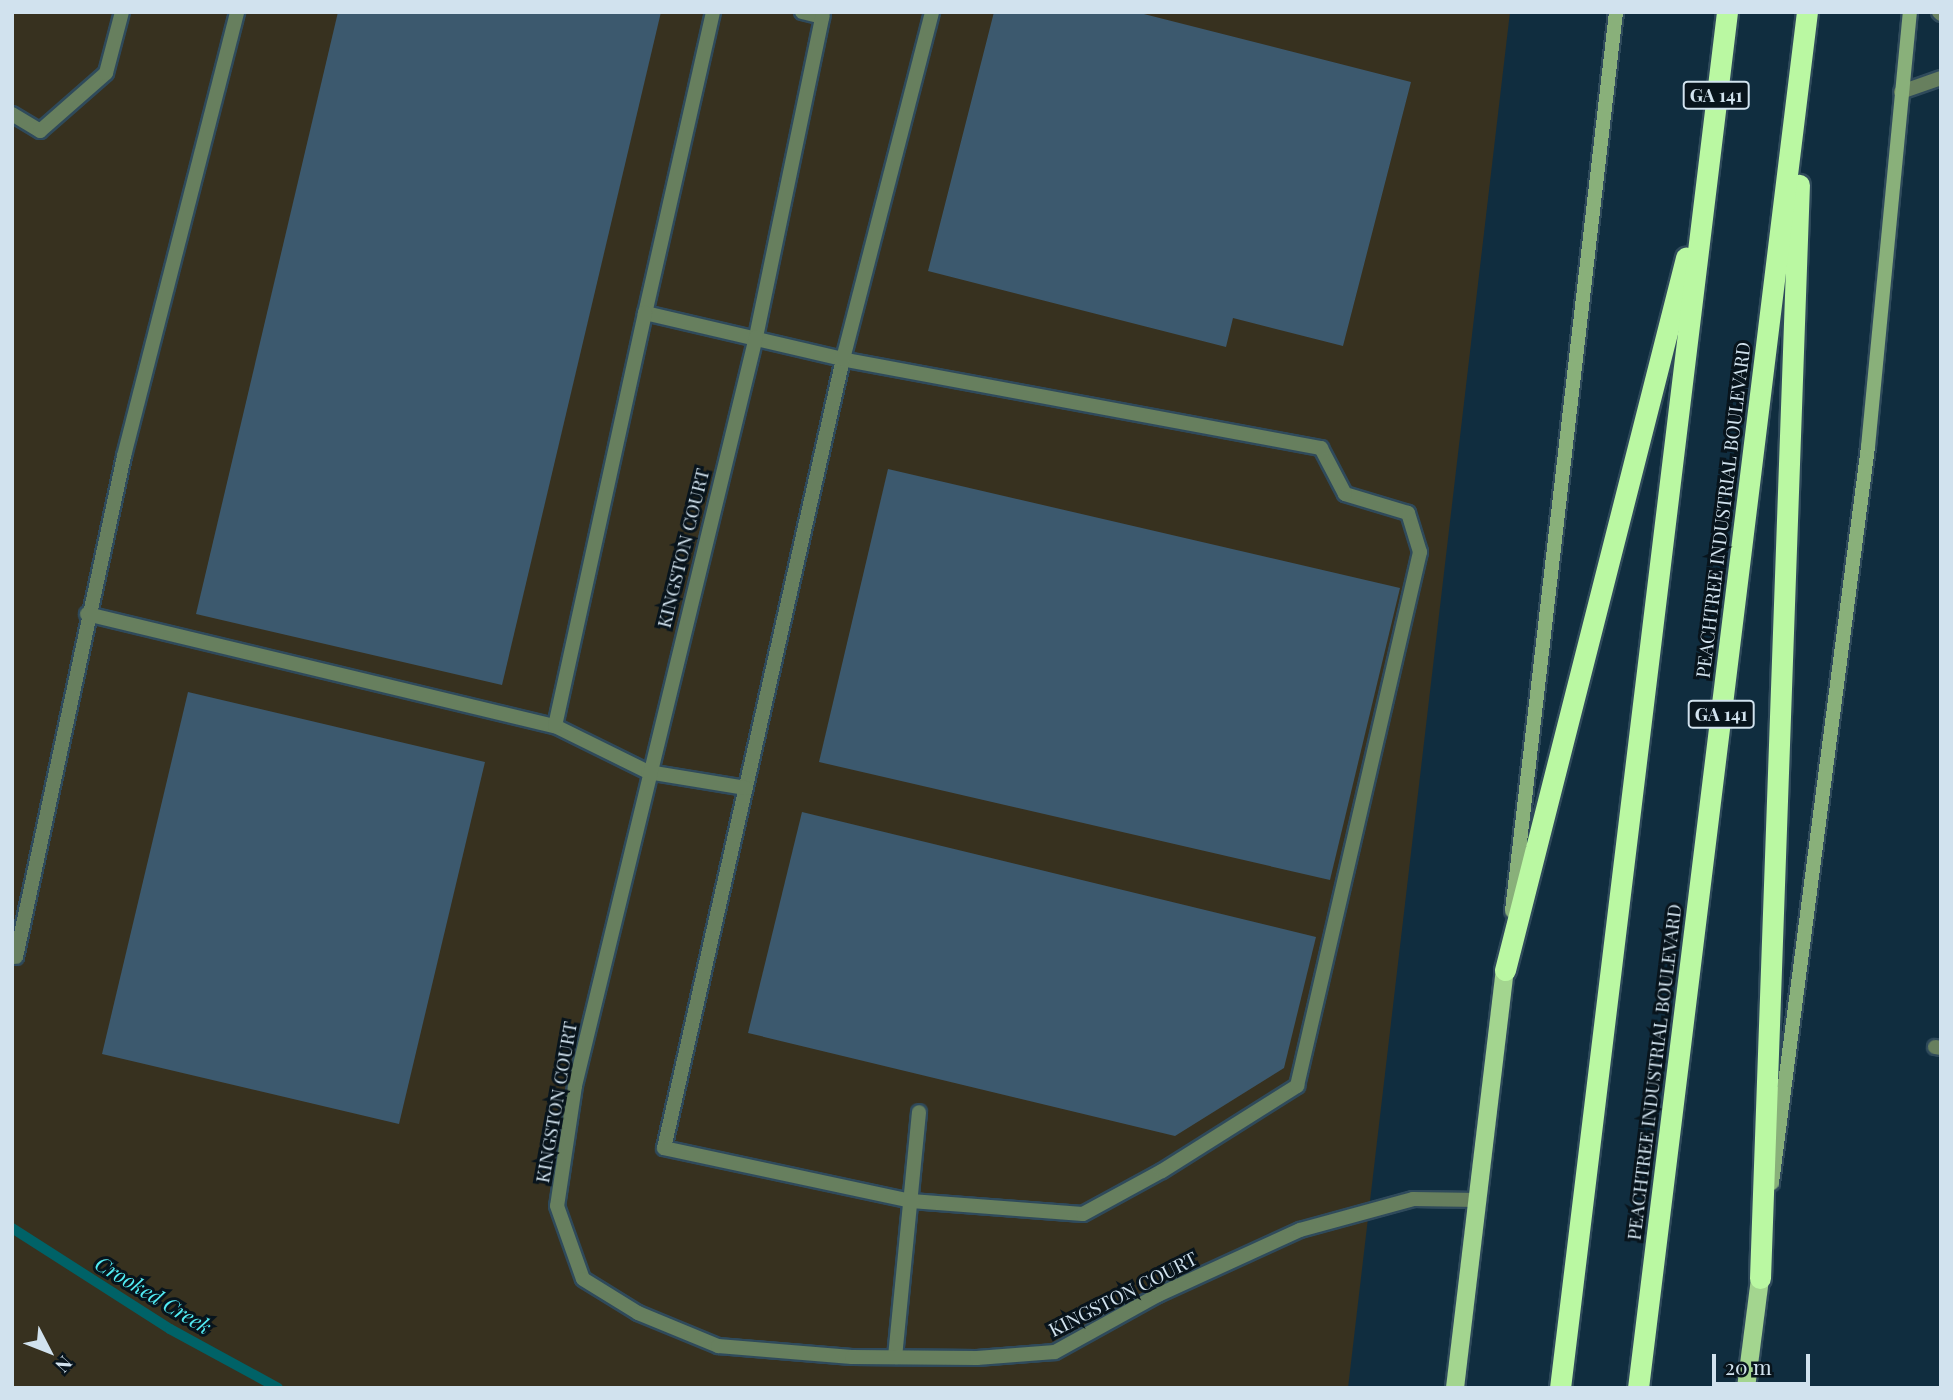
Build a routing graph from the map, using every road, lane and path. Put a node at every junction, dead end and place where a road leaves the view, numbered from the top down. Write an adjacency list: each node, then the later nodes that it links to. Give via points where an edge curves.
1 (122, 12): 14 (street, via 106,73 40,131)
2 (237, 12): 19 (street)
3 (713, 12): 16 (street)
4 (802, 12): 10 (street)
5 (932, 12): 18 (street)
6 (1616, 12): 24 (main road)
7 (1727, 12): 15 (highway, GA 141)
8 (1807, 12): 11 (highway, PEACHTREE INDUSTRIAL BOULEVARD / GA 141)
9 (1910, 12): 13 (main road)
10 (823, 15): 17 (street, KINGSTON COURT)
11 (1803, 46): 28 (highway); 32 (highway, PEACHTREE INDUSTRIAL BOULEVARD / GA 141)
12 (1941, 78): 13 (street)
13 (1901, 92): 28 (main road, via 1867,447)
14 (12, 114)
15 (1706, 178): 24 (highway); 31 (highway, GA 141)
16 (645, 313): 17 (street); 20 (street)
17 (756, 337): 18 (street); 21 (street, KINGSTON COURT)
18 (843, 359): 22 (street); 27 (street, via 1321,448 1345,494 1408,513 1420,552 1297,1086 1162,1171 1083,1214)
19 (87, 614): 20 (street); 23 (street)
20 (555, 726): 21 (street)
21 (648, 772): 22 (street); 29 (street, KINGSTON COURT, via 575,1086 557,1206 583,1279 638,1313 718,1346)
22 (746, 788): 27 (street, via 664,1148)
23 (16, 957)
24 (1505, 970): 26 (main road)
25 (919, 1112): 27 (street)
26 (1478, 1200): 29 (street, KINGSTON COURT, via 1413,1199 1300,1230 1158,1295 1055,1352 977,1359); 30 (main road)
27 (911, 1201): 29 (street)
28 (1760, 1278): 33 (main road)
29 (895, 1357)
30 (1455, 1388)
31 (1560, 1388)
32 (1639, 1388)
33 (1746, 1388)

